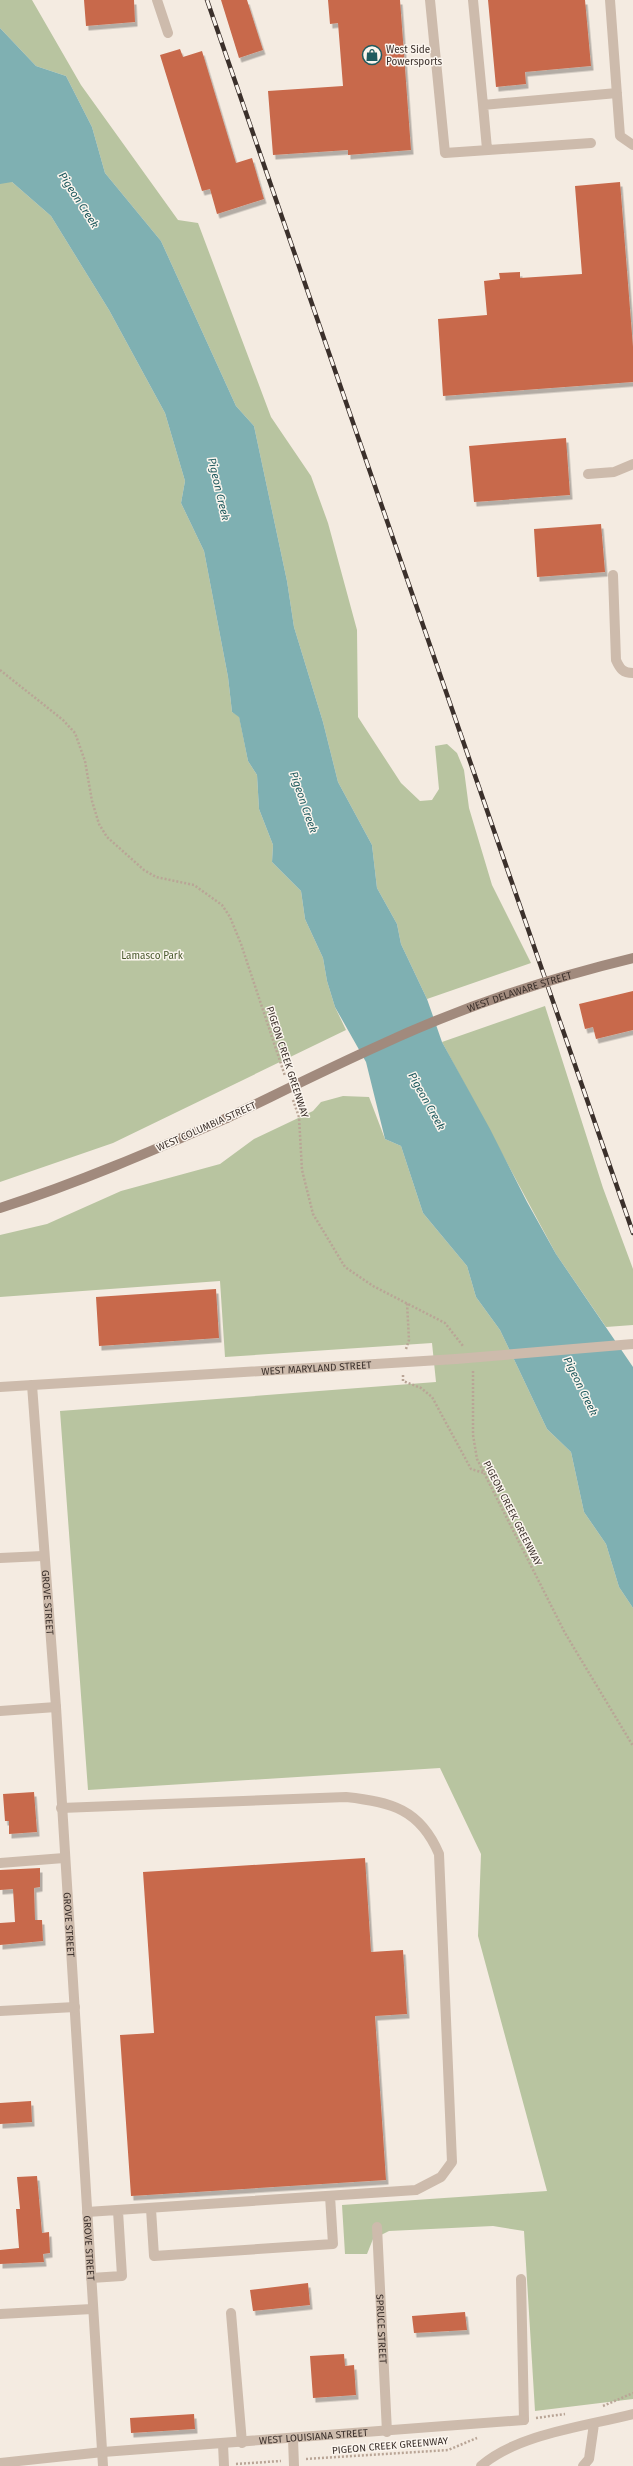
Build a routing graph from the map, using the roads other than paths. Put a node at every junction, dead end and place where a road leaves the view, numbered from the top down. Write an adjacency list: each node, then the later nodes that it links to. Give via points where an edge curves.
1 (157, 0): 5 (street)
2 (430, 0): 10 (street, via 445,152)
3 (473, 0): 7 (street)
4 (610, 0): 6 (street)
5 (168, 33)
6 (617, 93): 7 (street); 9 (street, via 620,136)
7 (483, 105): 10 (street)
8 (591, 144): 10 (street)
9 (633, 145)
10 (487, 149)
11 (633, 464): 12 (street, via 614,472)
12 (588, 474)
13 (613, 575): 14 (street, via 616,660 619,668 626,673)
14 (633, 673)
15 (633, 958): 16 (main road, WEST DELAWARE STREET, bridge, via 505,996)
16 (408, 1033): 17 (main road, WEST COLUMBIA STREET, bridge, via 119,1166)
17 (0, 1208)
18 (633, 1344): 19 (street, WEST MARYLAND STREET, bridge, via 456,1359)
19 (32, 1385): 20 (street, WEST MARYLAND STREET); 21 (street, GROVE STREET)
20 (0, 1387)
21 (43, 1556): 22 (street); 23 (street, GROVE STREET)
22 (0, 1558)
23 (56, 1707): 24 (street); 25 (street, GROVE STREET)
24 (0, 1711)
25 (61, 1808): 26 (street, GROVE STREET); 30 (street, via 346,1798 380,1801 400,1809 417,1820 433,1840 439,1854 452,2162 441,2177 416,2190)
26 (64, 1858): 27 (street); 28 (street, GROVE STREET)
27 (0, 1863)
28 (75, 2007): 29 (street); 33 (street, GROVE STREET)
29 (0, 2010)
30 (330, 2196): 31 (street); 31 (street, via 333,2244 154,2256)
31 (151, 2208): 32 (street)
32 (118, 2210): 33 (street); 35 (street, via 122,2276)
33 (88, 2212): 35 (street, GROVE STREET)
34 (377, 2227): 42 (street, SPRUCE STREET)
35 (91, 2278): 37 (street, GROVE STREET)
36 (522, 2279): 42 (street, WEST LOUISIANA STREET, via 524,2420)
37 (92, 2308): 39 (street); 46 (street, GROVE STREET)
38 (231, 2313): 44 (street)
39 (0, 2314)
40 (633, 2414): 41 (street)
41 (594, 2424): 51 (street, via 521,2442 488,2459); 52 (street, via 589,2459)
42 (387, 2432): 43 (street, WEST LOUISIANA STREET)
43 (293, 2439): 44 (street, WEST LOUISIANA STREET); 48 (street)
44 (242, 2443): 45 (street, WEST LOUISIANA STREET)
45 (223, 2444): 46 (street, WEST LOUISIANA STREET); 50 (street)
46 (103, 2452): 47 (street, WEST LOUISIANA STREET); 49 (street, GROVE STREET)
47 (0, 2463)
48 (294, 2463)
49 (104, 2466)
50 (224, 2466)
51 (481, 2466)
52 (583, 2466)

